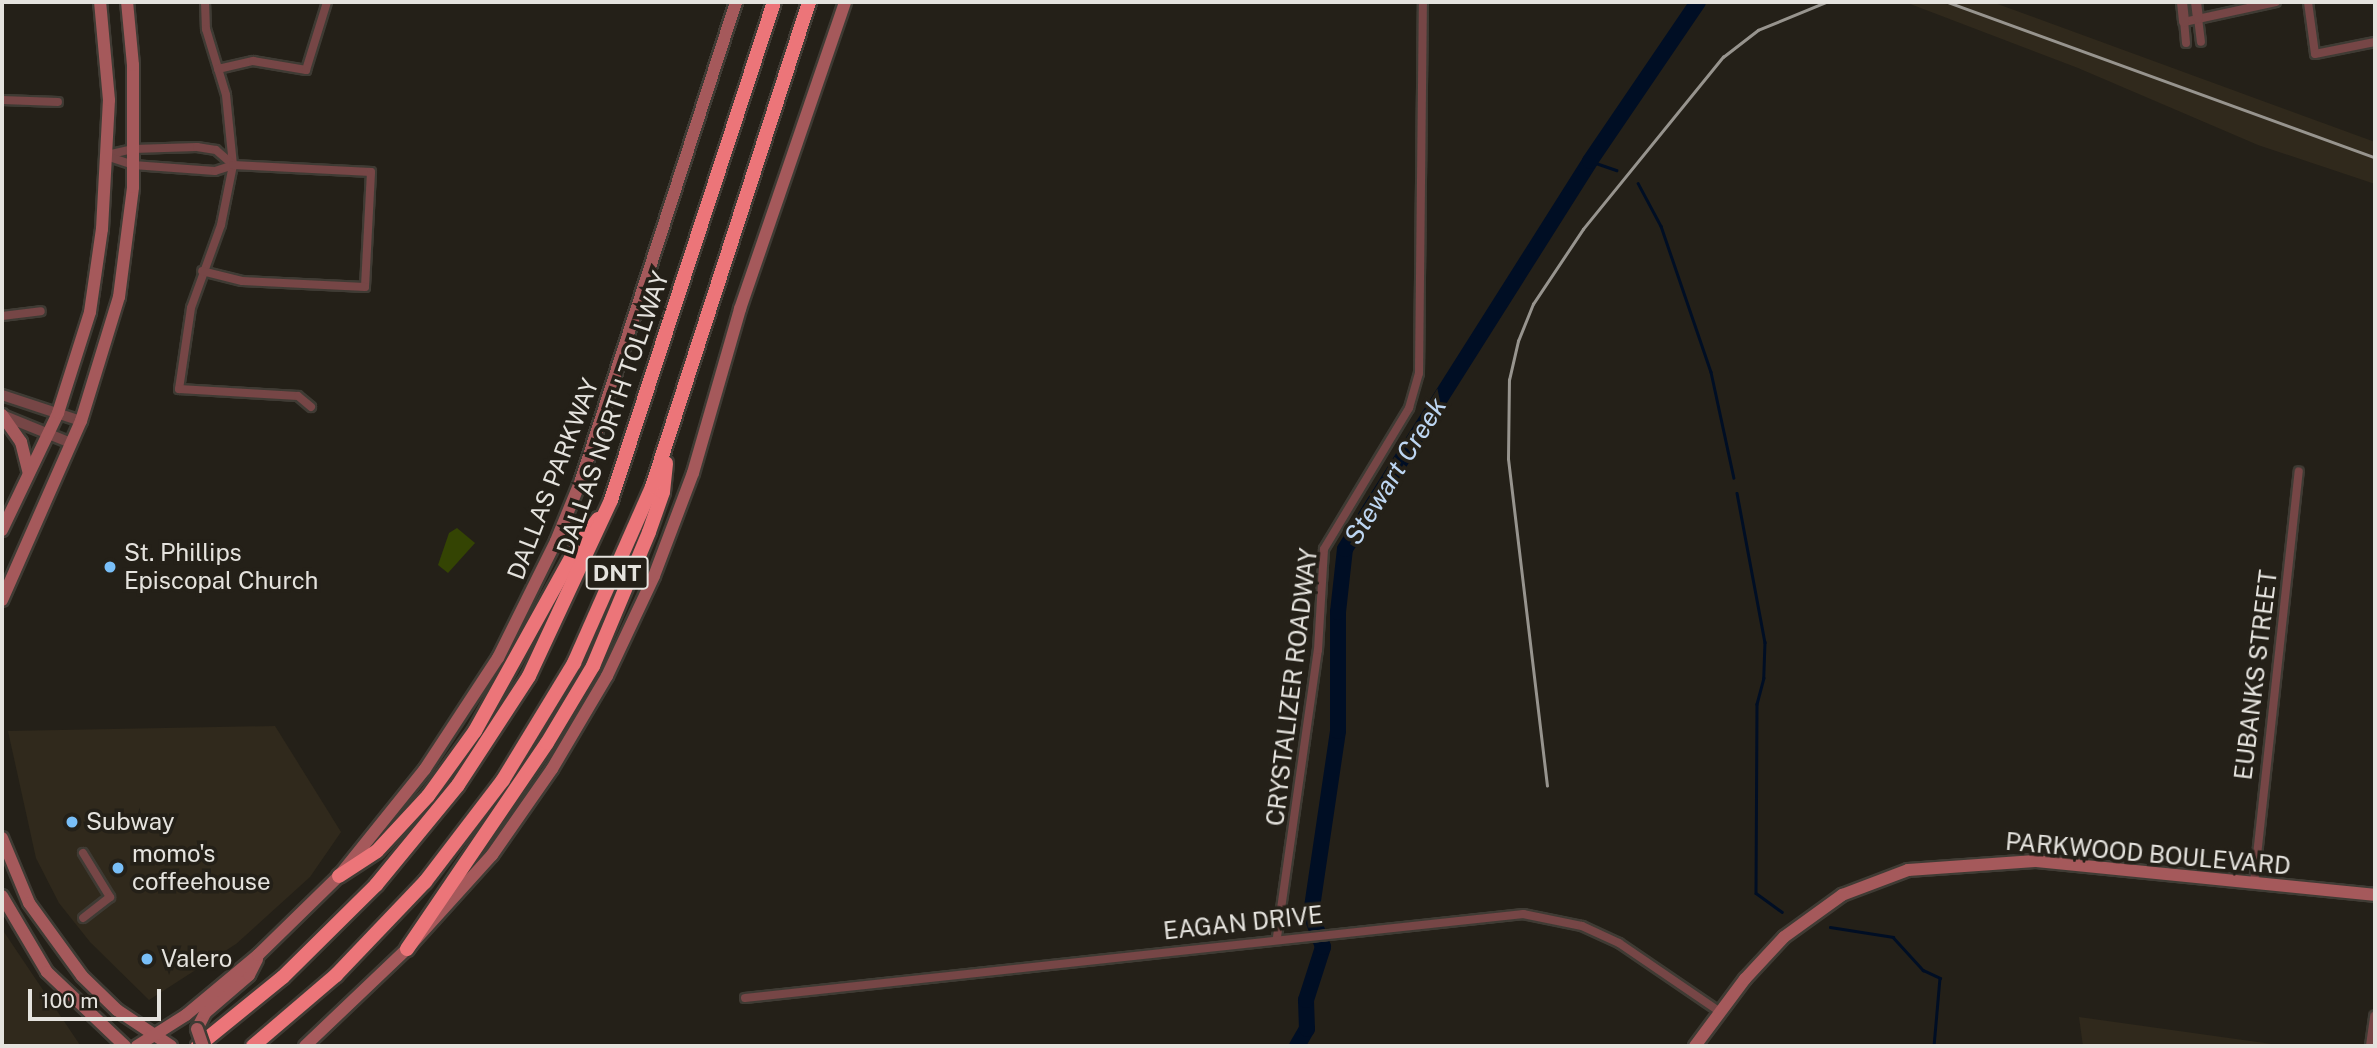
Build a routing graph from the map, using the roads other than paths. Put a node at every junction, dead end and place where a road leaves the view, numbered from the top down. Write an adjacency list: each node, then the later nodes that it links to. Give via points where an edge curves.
1 (100, 2): 23 (main road, via 108,100)
2 (127, 2): 22 (main road)
3 (205, 2): 19 (street, via 206,29)
4 (327, 2): 19 (street, via 306,70 253,61)
5 (736, 2): 44 (main road, DALLAS PARKWAY, via 601,418 556,541 464,714)
6 (774, 2): 39 (highway, DALLAS NORTH TOLLWAY / DNT)
7 (809, 2): 35 (highway, DNT)
8 (845, 2): 52 (main road, via 740,309 693,473 631,630 582,722 523,812 450,905)
9 (1423, 2): 51 (street, CRYSTALIZER ROADWAY, via 1419,373 1409,408 1325,549 1318,650)
10 (2182, 2): 15 (street)
11 (2196, 2): 14 (street)
12 (2276, 2): 14 (street)
13 (2308, 2): 17 (street, via 2315,54)
14 (2198, 19): 15 (street); 16 (street)
15 (2184, 22): 18 (street)
16 (2201, 42)
17 (2375, 42)
18 (2186, 43)
19 (218, 69): 25 (street, via 226,95)
20 (2, 100): 21 (street)
21 (58, 102)
22 (133, 149): 23 (street); 24 (main road); 25 (street, via 205,148 216,150)
23 (106, 156): 24 (street); 31 (main road, via 90,312)
24 (133, 165): 25 (street, via 215,171); 33 (main road, via 119,297)
25 (233, 165): 26 (street, via 224,215); 26 (street, via 371,172 365,287 242,281)
26 (202, 271): 30 (street, via 182,349 178,388 298,396)
27 (41, 311): 28 (street)
28 (2, 316)
29 (5, 396): 31 (street); 32 (street)
30 (311, 407)
31 (58, 413): 33 (street); 34 (main road)
32 (2, 415): 34 (street); 38 (main road, via 21,442)
33 (80, 421): 36 (main road)
34 (48, 433): 36 (street); 38 (main road)
35 (669, 433): 52 (highway, via 663,492 593,666 548,743); 63 (highway, DNT, via 603,607 541,722 503,780 390,920 336,975)
36 (71, 443): 41 (main road)
37 (2299, 471): 45 (street, EUBANKS STREET)
38 (29, 473): 40 (main road)
39 (611, 500): 44 (highway, via 577,547 475,731 428,796 386,842); 62 (highway, DALLAS NORTH TOLLWAY / DNT, via 529,676 458,785 418,837 331,932)
40 (2, 530)
41 (2, 600)
42 (2, 838): 48 (main road)
43 (83, 853): 50 (street, via 110,897)
44 (339, 876): 53 (main road, DALLAS PARKWAY)
45 (2254, 883): 46 (main road, PARKWOOD BOULEVARD); 55 (main road, PARKWOOD BOULEVARD, via 2035,861 1940,866 1887,875 1842,895 1784,937)
46 (2375, 895)
47 (2, 896): 49 (main road)
48 (29, 903): 49 (main road); 57 (main road, via 82,976 117,1010)
49 (9, 912): 59 (main road, via 55,982)
50 (83, 918)
51 (1277, 937): 54 (street, EAGAN DRIVE); 55 (street, EAGAN DRIVE, via 1509,914 1537,916 1582,926 1636,953)
52 (407, 949): 64 (main road)
53 (258, 956): 57 (main road, DALLAS PARKWAY); 62 (main road, bridge, via 249,975 205,1013 197,1029)
54 (745, 998)
55 (1720, 1012): 65 (main road, PARKWOOD BOULEVARD)
56 (2375, 1016): 58 (street)
57 (154, 1036): 60 (main road, DALLAS PARKWAY); 61 (main road)
58 (2373, 1041)
59 (125, 1046)
60 (137, 1046)
61 (171, 1046)
62 (201, 1046)
63 (253, 1046)
64 (304, 1046)
65 (1695, 1046)

